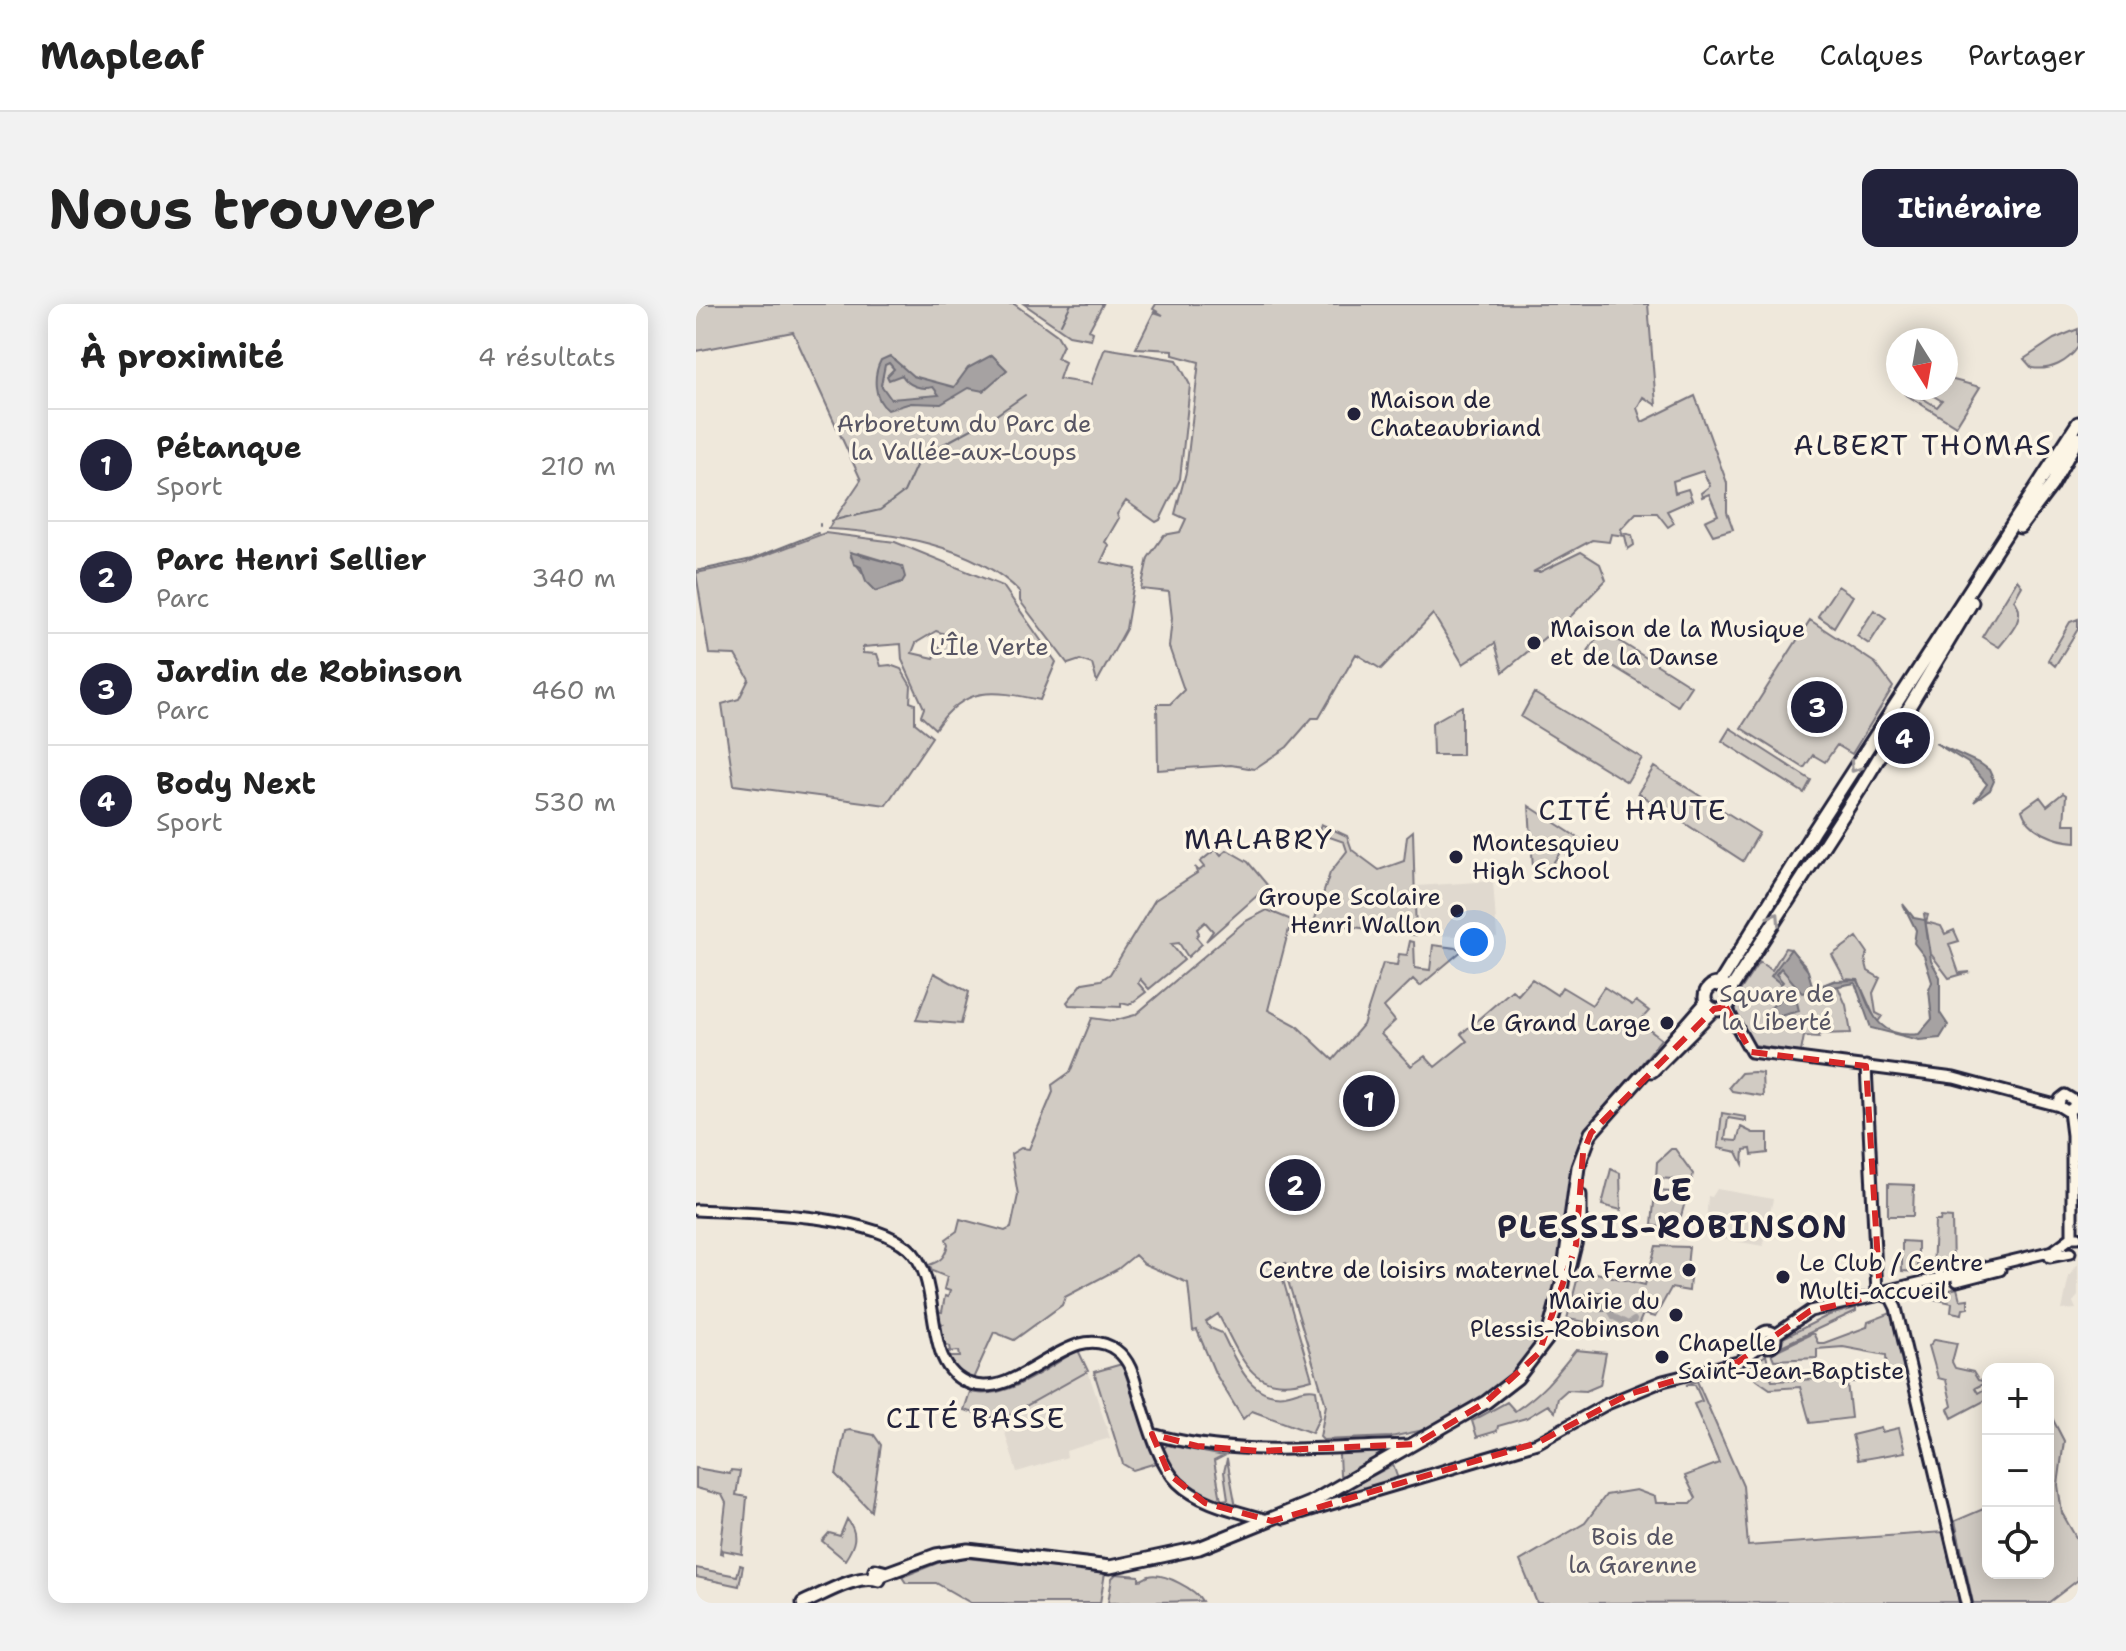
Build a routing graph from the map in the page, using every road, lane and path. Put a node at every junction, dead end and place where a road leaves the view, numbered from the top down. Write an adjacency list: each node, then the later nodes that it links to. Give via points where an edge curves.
1 (2078, 423): 3 (main road)
2 (2078, 438): 3 (main road)
3 (2051, 473): 4 (main road)
4 (1724, 988): 5 (main road); 5 (main road, via 1708,989)
5 (1715, 1006): 6 (street, via 1751,1052); 15 (main road, via 1591,1133 1583,1153 1562,1284 1539,1353 1486,1402)
6 (1866, 1066): 8 (street, via 1954,1078 2064,1108 2072,1135); 12 (street)
7 (696, 1210): 16 (street, via 778,1214 880,1232 909,1248 923,1265 940,1349 966,1382 996,1386 1074,1345 1097,1342 1116,1350 1130,1366)
8 (2072, 1239): 9 (street); 10 (street, via 2053,1251)
9 (2074, 1254): 11 (street)
10 (2014, 1261): 11 (street); 12 (street)
11 (1983, 1274): 13 (street, via 1907,1293)
12 (1878, 1294): 13 (street); 18 (street, via 1810,1311 1775,1335 1763,1332 1762,1345 1738,1362 1663,1381 1607,1404 1537,1443)
13 (1894, 1302): 20 (street)
14 (1456, 1424): 15 (main road)
15 (1443, 1426): 17 (main road)
16 (1152, 1434): 17 (street, via 1197,1446 1259,1451); 18 (street, via 1169,1474 1189,1494 1221,1509)
17 (1416, 1444): 18 (main road)
18 (1275, 1520): 19 (main road, via 1215,1543 1110,1567 968,1550 936,1555)
19 (803, 1603)
20 (1966, 1603)

